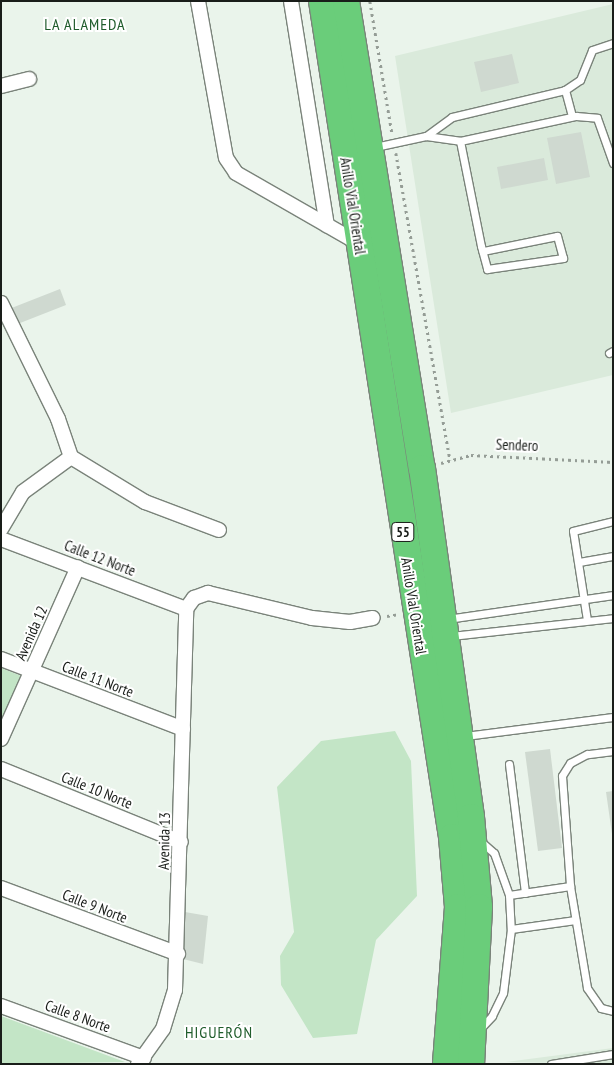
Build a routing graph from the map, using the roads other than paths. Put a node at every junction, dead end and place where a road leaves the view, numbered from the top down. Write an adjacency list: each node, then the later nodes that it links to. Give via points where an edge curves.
1 (198, 1): 14 (street, via 226,158 236,173)
2 (292, 1): 14 (street)
3 (322, 1): 15 (highway, Anillo Vial Oriental / 55)
4 (346, 1): 12 (highway, Anillo Vial Oriental / 55)
5 (613, 44): 8 (lane, via 592,50 580,80)
6 (28, 79): 7 (street)
7 (1, 86)
8 (565, 90): 9 (lane); 10 (lane, via 452,117)
9 (572, 116): 11 (lane); 13 (lane, via 597,118)
10 (426, 136): 11 (lane); 12 (lane)
11 (460, 141): 16 (lane)
12 (383, 145): 32 (highway, Anillo Vial Oriental / 55)
13 (613, 163)
14 (326, 225): 15 (street)
15 (358, 243): 56 (highway, Anillo Vial Oriental / 55, via 452,837 458,907)
16 (483, 251): 16 (lane, via 490,270 563,258 557,236)
17 (1, 303): 18 (street, via 42,384)
18 (71, 457): 20 (street, via 22,492); 21 (street, via 145,502)
19 (613, 521): 24 (lane, via 573,531)
20 (1, 529)
21 (219, 530)
22 (1, 539): 25 (street, Calle 12 Norte)
23 (613, 556): 24 (lane)
24 (579, 562): 27 (lane)
25 (78, 567): 28 (street, Calle 12 Norte); 34 (street, Avenida 12)
26 (613, 595): 27 (lane)
27 (586, 599): 31 (lane); 32 (lane)
28 (186, 609): 29 (street, via 194,598 208,593 312,618 350,622); 36 (street, Avenida 13)
29 (373, 618)
30 (613, 618): 31 (lane)
31 (587, 620): 32 (lane)
32 (445, 628): 37 (highway, Anillo Vial Oriental / 55)
33 (1, 659): 34 (street, Calle 11 Norte)
34 (32, 671): 36 (street, Calle 11 Norte); 38 (street, Avenida 12)
35 (613, 717): 37 (lane)
36 (183, 729): 43 (street, Avenida 13)
37 (460, 736): 42 (highway, Anillo Vial Oriental / 55)
38 (1, 740)
39 (613, 751): 44 (lane, via 587,754 570,763 562,776)
40 (509, 764): 46 (lane)
41 (1, 769): 43 (street, Calle 10 Norte)
42 (473, 836): 47 (lane, via 494,853); 53 (highway, Anillo Vial Oriental / 55, via 479,907)
43 (181, 842): 50 (street, Avenida 13)
44 (570, 886): 46 (lane); 48 (lane)
45 (1, 888): 50 (street, Calle 9 Norte)
46 (525, 892): 47 (lane)
47 (509, 895): 49 (lane)
48 (575, 920): 49 (lane); 52 (lane, via 587,988 601,1008)
49 (511, 929): 53 (lane, via 503,992 492,1016)
50 (178, 954): 55 (street, Avenida 13, via 175,990 163,1029)
51 (1, 1006): 55 (street, Calle 8 Norte)
52 (613, 1011)
53 (474, 1035): 57 (highway, Anillo Vial Oriental / 55)
54 (613, 1054): 58 (lane)
55 (141, 1061)
56 (446, 1064)
57 (471, 1064)
58 (550, 1064)

